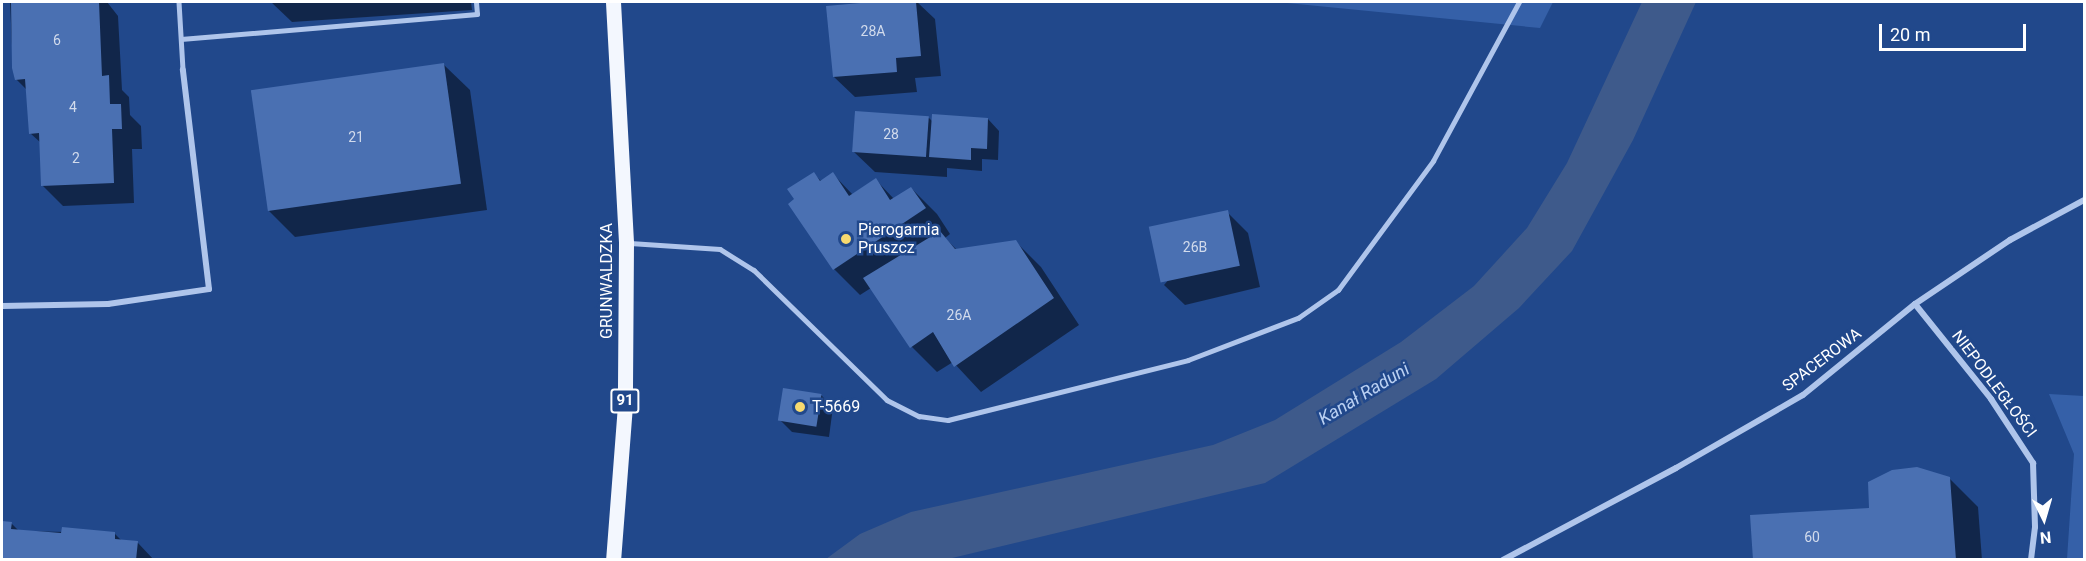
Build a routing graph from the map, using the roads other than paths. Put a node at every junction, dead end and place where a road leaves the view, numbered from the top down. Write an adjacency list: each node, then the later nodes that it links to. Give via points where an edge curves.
1 (180, 2): 5 (lane)
2 (476, 2): 5 (lane, via 477,14)
3 (613, 2): 8 (main road, GRUNWALDZKA / 91)
4 (1519, 2): 8 (lane, via 1433,160 1338,290 1298,318 1188,360 948,420 919,416 887,400 754,270 720,249)
5 (181, 39): 6 (lane)
6 (183, 70): 10 (street, via 208,289 108,304)
7 (2085, 200): 9 (street, SPACEROWA, via 2010,240)
8 (626, 243): 11 (main road, GRUNWALDZKA / 91, via 625,405)
9 (1915, 304): 12 (street, SPACEROWA, via 1803,395); 13 (street, NIEPODLEGŁOŚCI, via 1991,399 2033,463 2035,526)
10 (2, 306)
11 (613, 560)
12 (1503, 560)
13 (2031, 560)

